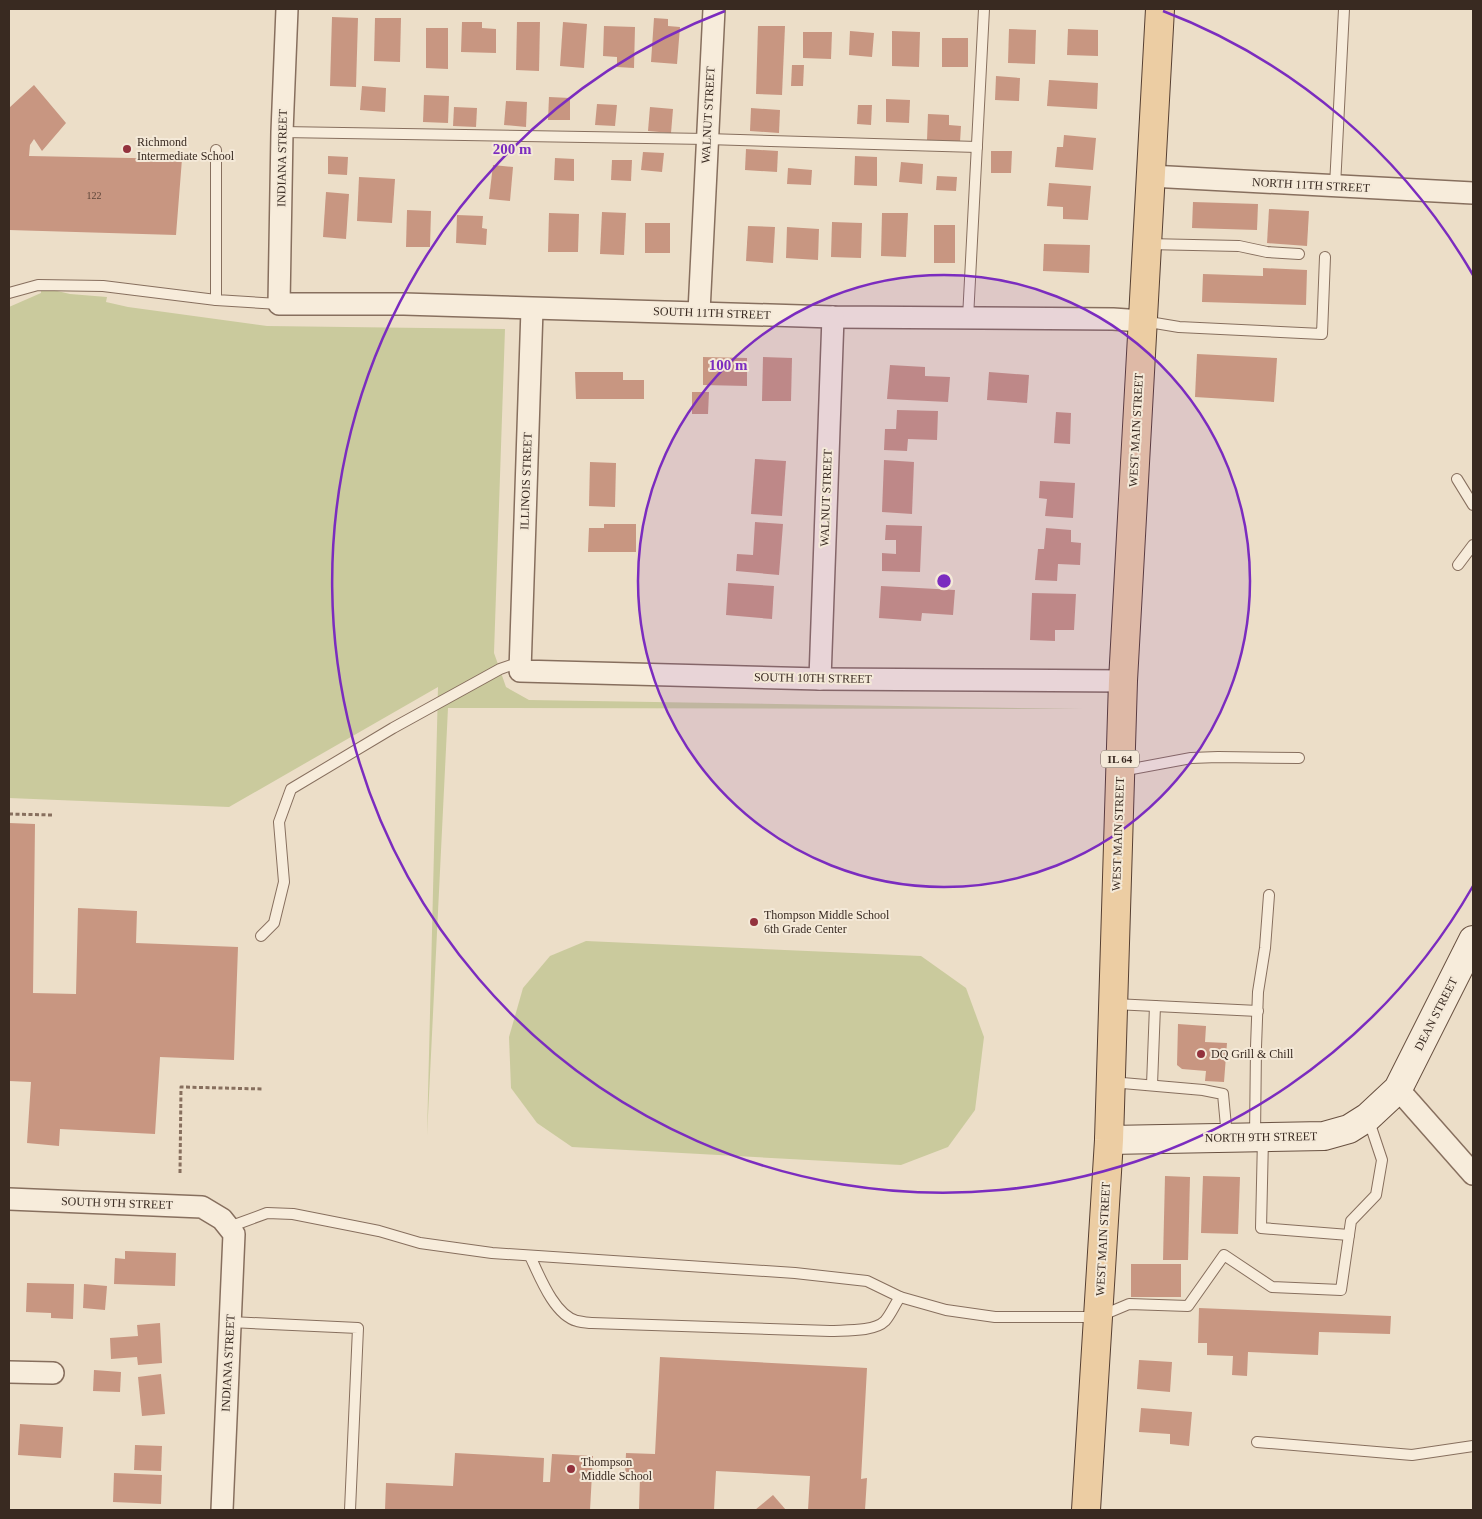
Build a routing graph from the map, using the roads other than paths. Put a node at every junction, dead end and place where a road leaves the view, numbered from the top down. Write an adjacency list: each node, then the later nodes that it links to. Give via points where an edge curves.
1 (287, 9): 6 (street, INDIANA STREET)
2 (714, 9): 7 (street, WALNUT STREET)
3 (984, 9): 8 (lane)
4 (1160, 9): 10 (main road, WEST MAIN STREET / IL 64)
5 (1344, 9): 11 (lane)
6 (282, 132): 7 (lane); 18 (street, INDIANA STREET)
7 (707, 138): 8 (lane); 20 (street, WALNUT STREET)
8 (977, 147): 22 (lane)
9 (216, 150): 17 (lane)
10 (1150, 176): 11 (street, NORTH 11TH STREET); 13 (main road, WEST MAIN STREET / IL 64)
11 (1335, 186): 12 (street, NORTH 11TH STREET)
12 (1473, 193)
13 (1146, 244): 14 (lane, via 1239,246); 23 (main road, WEST MAIN STREET / IL 64)
14 (1299, 254)
15 (1326, 257): 23 (lane, via 1322,334 1179,327)
16 (9, 293): 17 (lane, via 38,285 103,286)
17 (216, 300): 18 (lane)
18 (281, 304): 19 (street, SOUTH 11TH STREET)
19 (532, 308): 20 (street, SOUTH 11TH STREET); 28 (street, ILLINOIS STREET)
20 (699, 312): 21 (street, SOUTH 11TH STREET)
21 (833, 317): 22 (street, SOUTH 11TH STREET); 29 (street, WALNUT STREET)
22 (968, 318): 23 (street, SOUTH 11TH STREET)
23 (1142, 321): 30 (main road, WEST MAIN STREET / IL 64)
24 (1457, 479): 25 (lane)
25 (1473, 505)
26 (1473, 545): 27 (lane)
27 (1458, 565)
28 (521, 657): 29 (street, SOUTH 10TH STREET, via 520,671); 34 (lane, via 291,789 279,822 284,882 274,923)
29 (820, 679): 30 (street, SOUTH 10TH STREET)
30 (1123, 682): 32 (main road, WEST MAIN STREET / IL 64)
31 (1298, 758): 32 (lane, via 1192,758)
32 (1120, 772): 36 (main road, WEST MAIN STREET / IL 64)
33 (1269, 895): 38 (lane)
34 (261, 936)
35 (1473, 940): 41 (street, DEAN STREET)
36 (1113, 1004): 37 (lane); 39 (main road, WEST MAIN STREET / IL 64)
37 (1155, 1006): 38 (lane); 40 (lane)
38 (1258, 1011): 44 (lane)
39 (1110, 1082): 40 (lane); 45 (main road, WEST MAIN STREET / IL 64)
40 (1152, 1085): 43 (lane, via 1223,1094)
41 (1398, 1089): 42 (street, NORTH 9TH STREET); 46 (street)
42 (1368, 1117): 44 (street, NORTH 9TH STREET, via 1350,1129 1324,1136); 49 (lane, via 1382,1160 1376,1195 1351,1221)
43 (1227, 1137): 44 (street, NORTH 9TH STREET); 45 (street, NORTH 9TH STREET)
44 (1259, 1137): 49 (lane, via 1261,1228)
45 (1109, 1140): 52 (main road, WEST MAIN STREET / IL 64)
46 (1473, 1174)
47 (9, 1199): 48 (street, SOUTH 9TH STREET, via 202,1207)
48 (225, 1223): 50 (lane, via 267,1213 293,1214 379,1231 420,1243); 53 (street, INDIANA STREET, via 234,1234)
49 (1349, 1235): 52 (lane, via 1341,1290 1272,1287 1224,1255 1188,1306 1129,1304)
50 (530, 1256): 51 (lane, via 795,1273 867,1281); 51 (lane, via 546,1290 562,1312 575,1321 592,1323 830,1331 873,1328 884,1322)
51 (900, 1297): 52 (lane, via 946,1310 995,1317)
52 (1098, 1317): 60 (main road, WEST MAIN STREET / IL 64)
53 (230, 1322): 58 (street, INDIANA STREET); 59 (lane, via 358,1328)
54 (9, 1372): 55 (street)
55 (53, 1373)
56 (1257, 1442): 57 (lane, via 1412,1455)
57 (1473, 1446)
58 (222, 1510)
59 (350, 1510)
60 (1086, 1510)

